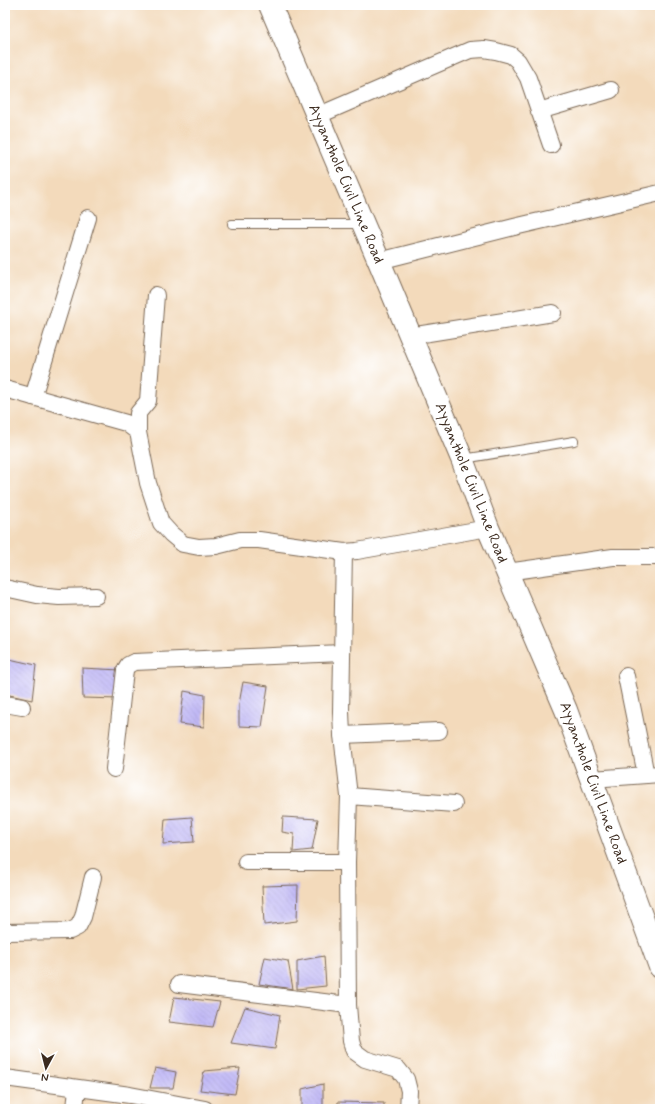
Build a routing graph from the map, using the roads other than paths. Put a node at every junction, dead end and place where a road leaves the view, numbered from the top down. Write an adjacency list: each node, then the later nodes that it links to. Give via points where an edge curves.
1 (270, 5): 4 (main road, Ayyanthole Civil Line Road)
2 (611, 90): 3 (street)
3 (539, 111): 4 (street, via 528,78 518,61 511,55 484,49 470,50); 5 (street)
4 (317, 116): 9 (main road, Ayyanthole Civil Line Road)
5 (551, 145)
6 (660, 193): 10 (street)
7 (88, 218): 15 (street)
8 (232, 224): 9 (lane)
9 (363, 224): 10 (main road, Ayyanthole Civil Line Road)
10 (379, 261): 13 (main road, Ayyanthole Civil Line Road)
11 (156, 295): 16 (street, via 148,401 138,413)
12 (553, 313): 13 (street)
13 (410, 336): 18 (main road, Ayyanthole Civil Line Road)
14 (5, 389): 15 (street)
15 (33, 397): 16 (street, via 126,423)
16 (138, 432): 20 (street, via 148,483 161,523 183,544 199,547 240,540 258,540)
17 (574, 441): 18 (lane)
18 (462, 459): 19 (main road, Ayyanthole Civil Line Road)
19 (488, 528): 20 (street); 22 (main road, Ayyanthole Civil Line Road)
20 (344, 552): 25 (street)
21 (660, 557): 22 (street, via 613,557)
22 (507, 572): 33 (main road, Ayyanthole Civil Line Road, via 566,710)
23 (5, 588): 24 (street, via 59,597)
24 (96, 596)
25 (342, 653): 30 (street); 31 (street, via 134,662 128,665)
26 (626, 676): 32 (street)
27 (5, 704): 28 (street)
28 (22, 707)
29 (439, 731): 30 (street)
30 (342, 735): 34 (street)
31 (114, 769)
32 (653, 774): 33 (street)
33 (592, 779): 40 (main road, Ayyanthole Civil Line Road)
34 (349, 796): 35 (street); 37 (street)
35 (454, 804)
36 (246, 862): 37 (street)
37 (348, 862): 42 (street)
38 (93, 877): 39 (street, via 83,918 78,927 70,931)
39 (5, 932)
40 (660, 966)
41 (179, 984): 42 (street)
42 (348, 1005): 47 (street, via 354,1051 365,1059 398,1069 406,1079 409,1091)
43 (5, 1078): 44 (street)
44 (77, 1088): 45 (street); 46 (street)
45 (75, 1109)
46 (205, 1109)
47 (408, 1109)

